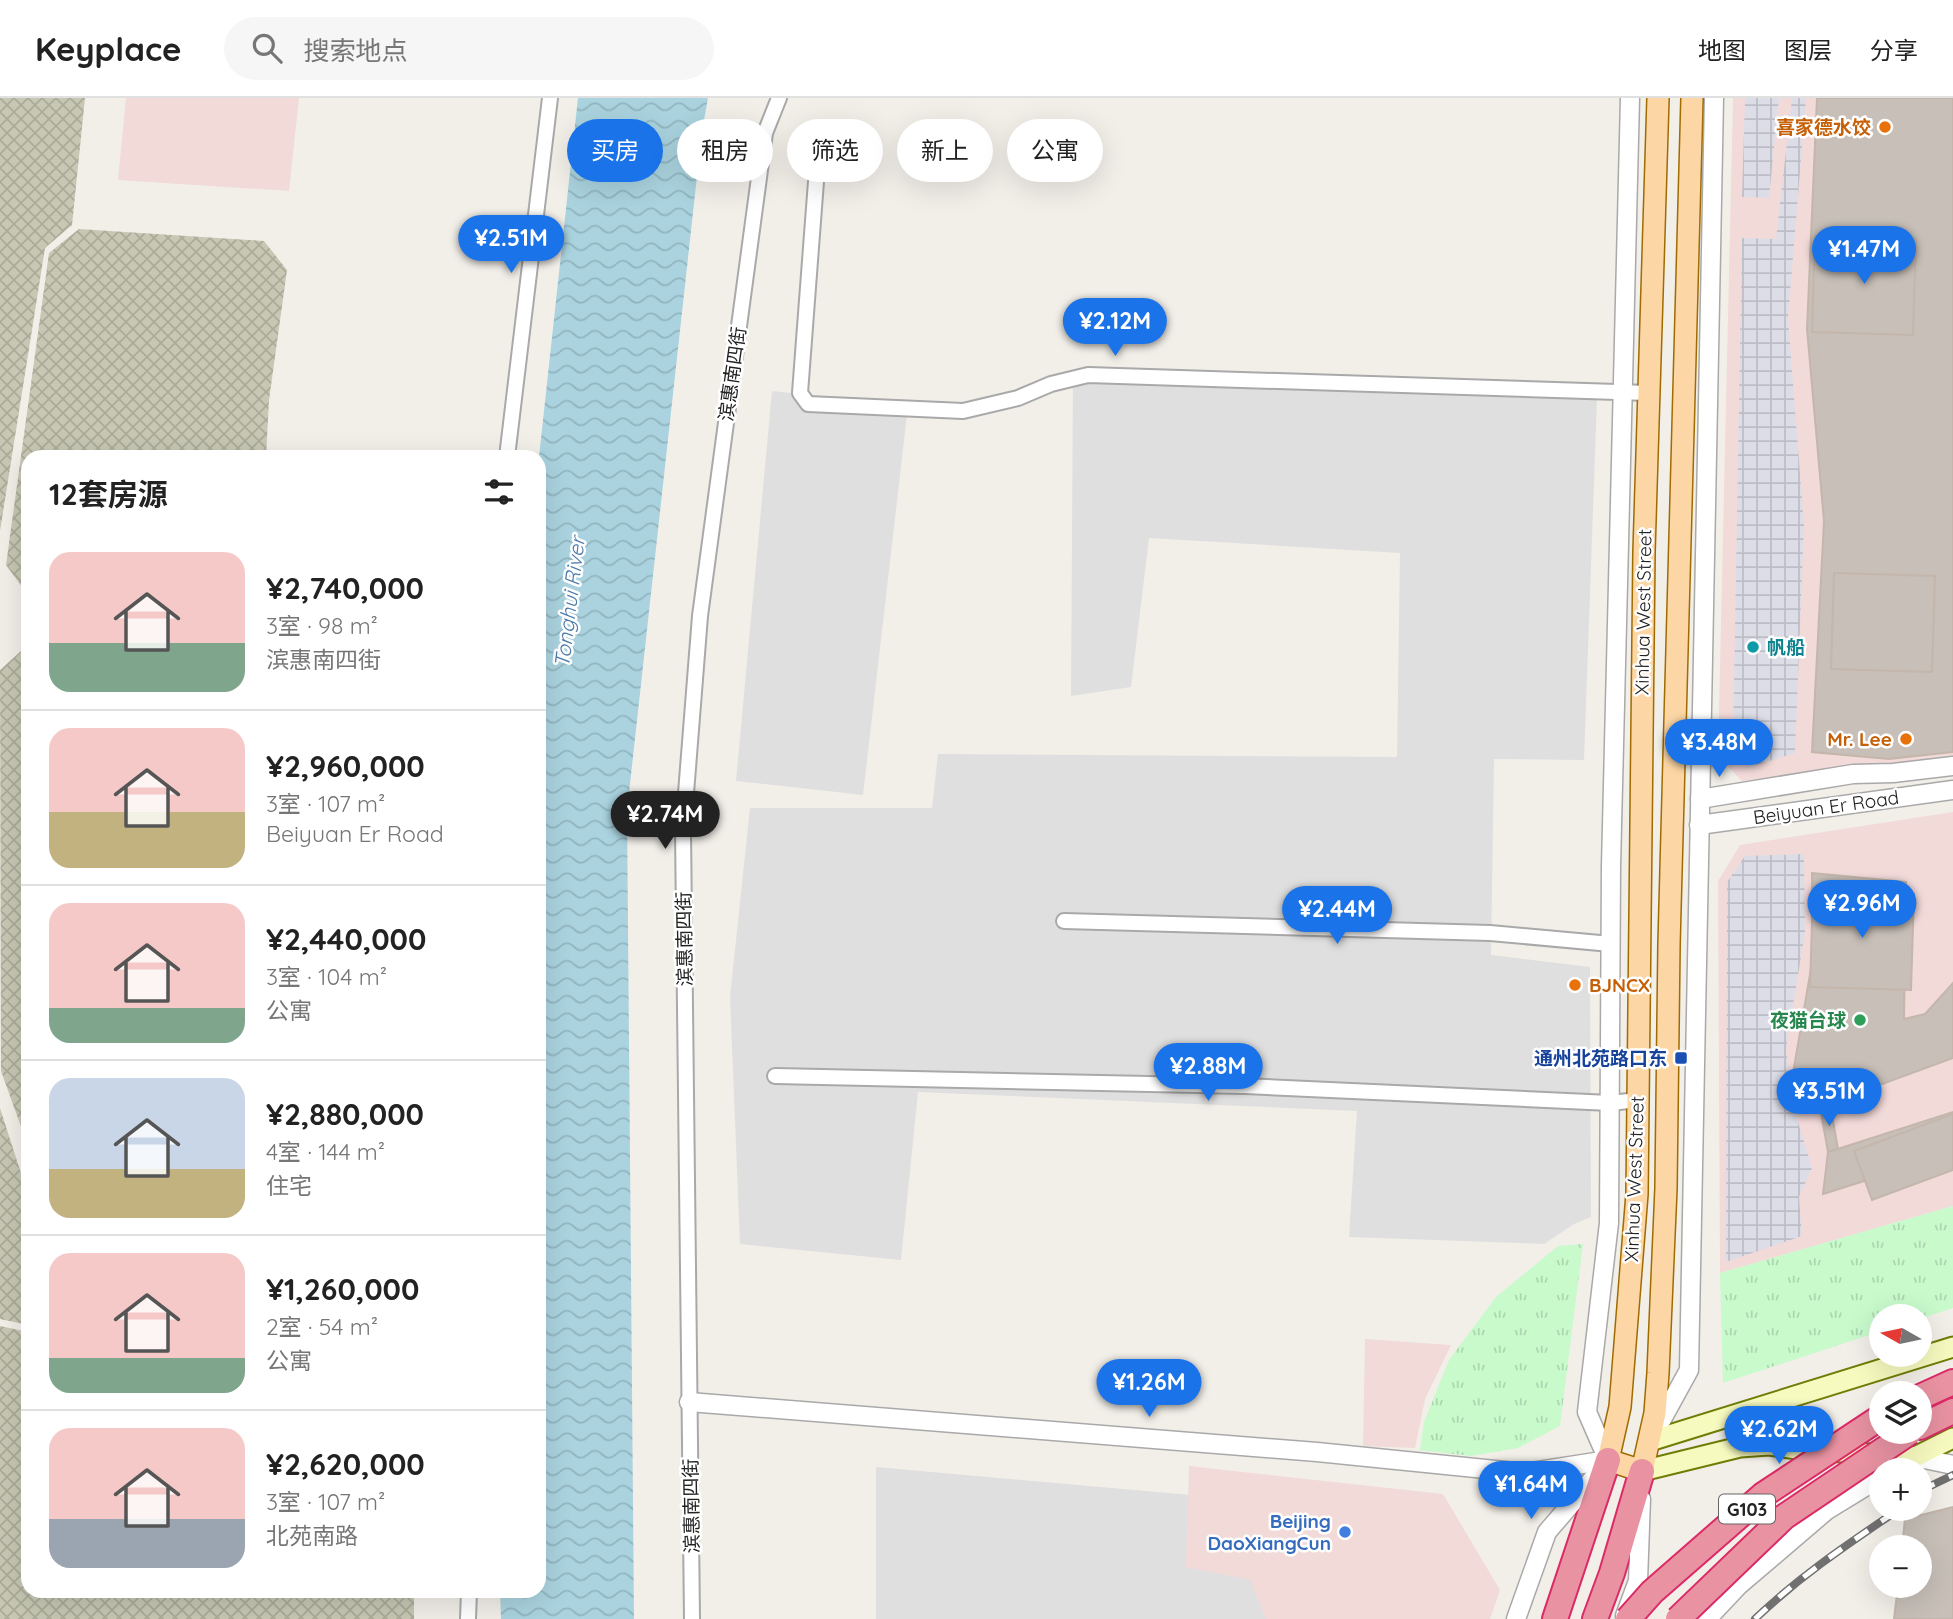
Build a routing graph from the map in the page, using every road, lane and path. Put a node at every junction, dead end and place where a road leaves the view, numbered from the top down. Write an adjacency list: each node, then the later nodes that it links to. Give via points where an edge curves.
1 (550, 98): 10 (street)
2 (779, 98): 23 (street, 滨惠南四街, via 765,133 700,616 682,831)
3 (1630, 98): 8 (street)
4 (1658, 98): 9 (main road, Xinhua West Street)
5 (1692, 98): 28 (main road, Xinhua West Street, via 1666,1188 1658,1373)
6 (1714, 98): 13 (street)
7 (816, 182): 8 (street, via 800,393 808,404 964,411 1088,375)
8 (1623, 392): 9 (street); 16 (street)
9 (1648, 393): 18 (main road, Xinhua West Street)
10 (508, 450)
11 (1953, 766): 13 (street, Beiyuan Er Road, via 1853,774)
12 (1953, 790): 14 (street, Beiyuan Er Road)
13 (1700, 799): 14 (street)
14 (1699, 825): 28 (street, via 1689,1370)
15 (1064, 921): 16 (street, via 1490,933)
16 (1611, 944): 19 (street)
17 (775, 1076): 19 (street, via 1245,1086)
18 (1638, 1100): 19 (street); 31 (main road, Xinhua West Street, via 1637,1194 1620,1407)
19 (1610, 1103): 31 (street, via 1609,1223 1587,1412)
20 (1953, 1347): 28 (main road)
21 (1953, 1382): 22 (highway)
22 (1932, 1392)
23 (690, 1402): 31 (street, via 1525,1473); 37 (street, 滨惠南四街)
24 (1953, 1411): 25 (highway)
25 (1932, 1421)
26 (1869, 1425): 41 (highway, G103, bridge, via 1763,1495)
27 (1953, 1438): 30 (main road)
28 (1650, 1441): 31 (main road); 33 (main road, Xinhua West Street)
29 (1892, 1444): 42 (highway, G103, bridge, via 1784,1517)
30 (1915, 1457): 32 (street); 33 (main road, via 1769,1445 1740,1447)
31 (1608, 1460): 33 (main road); 38 (street, via 1547,1532); 39 (highway)
32 (1953, 1465)
33 (1642, 1471): 40 (highway); 41 (street, via 1638,1581)
34 (1869, 1485): 43 (street, via 1827,1510)
35 (469, 1598): 36 (street)
36 (468, 1619)
37 (692, 1619)
38 (1516, 1619)
39 (1555, 1619)
40 (1595, 1619)
41 (1626, 1619)
42 (1678, 1619)
43 (1706, 1619)

